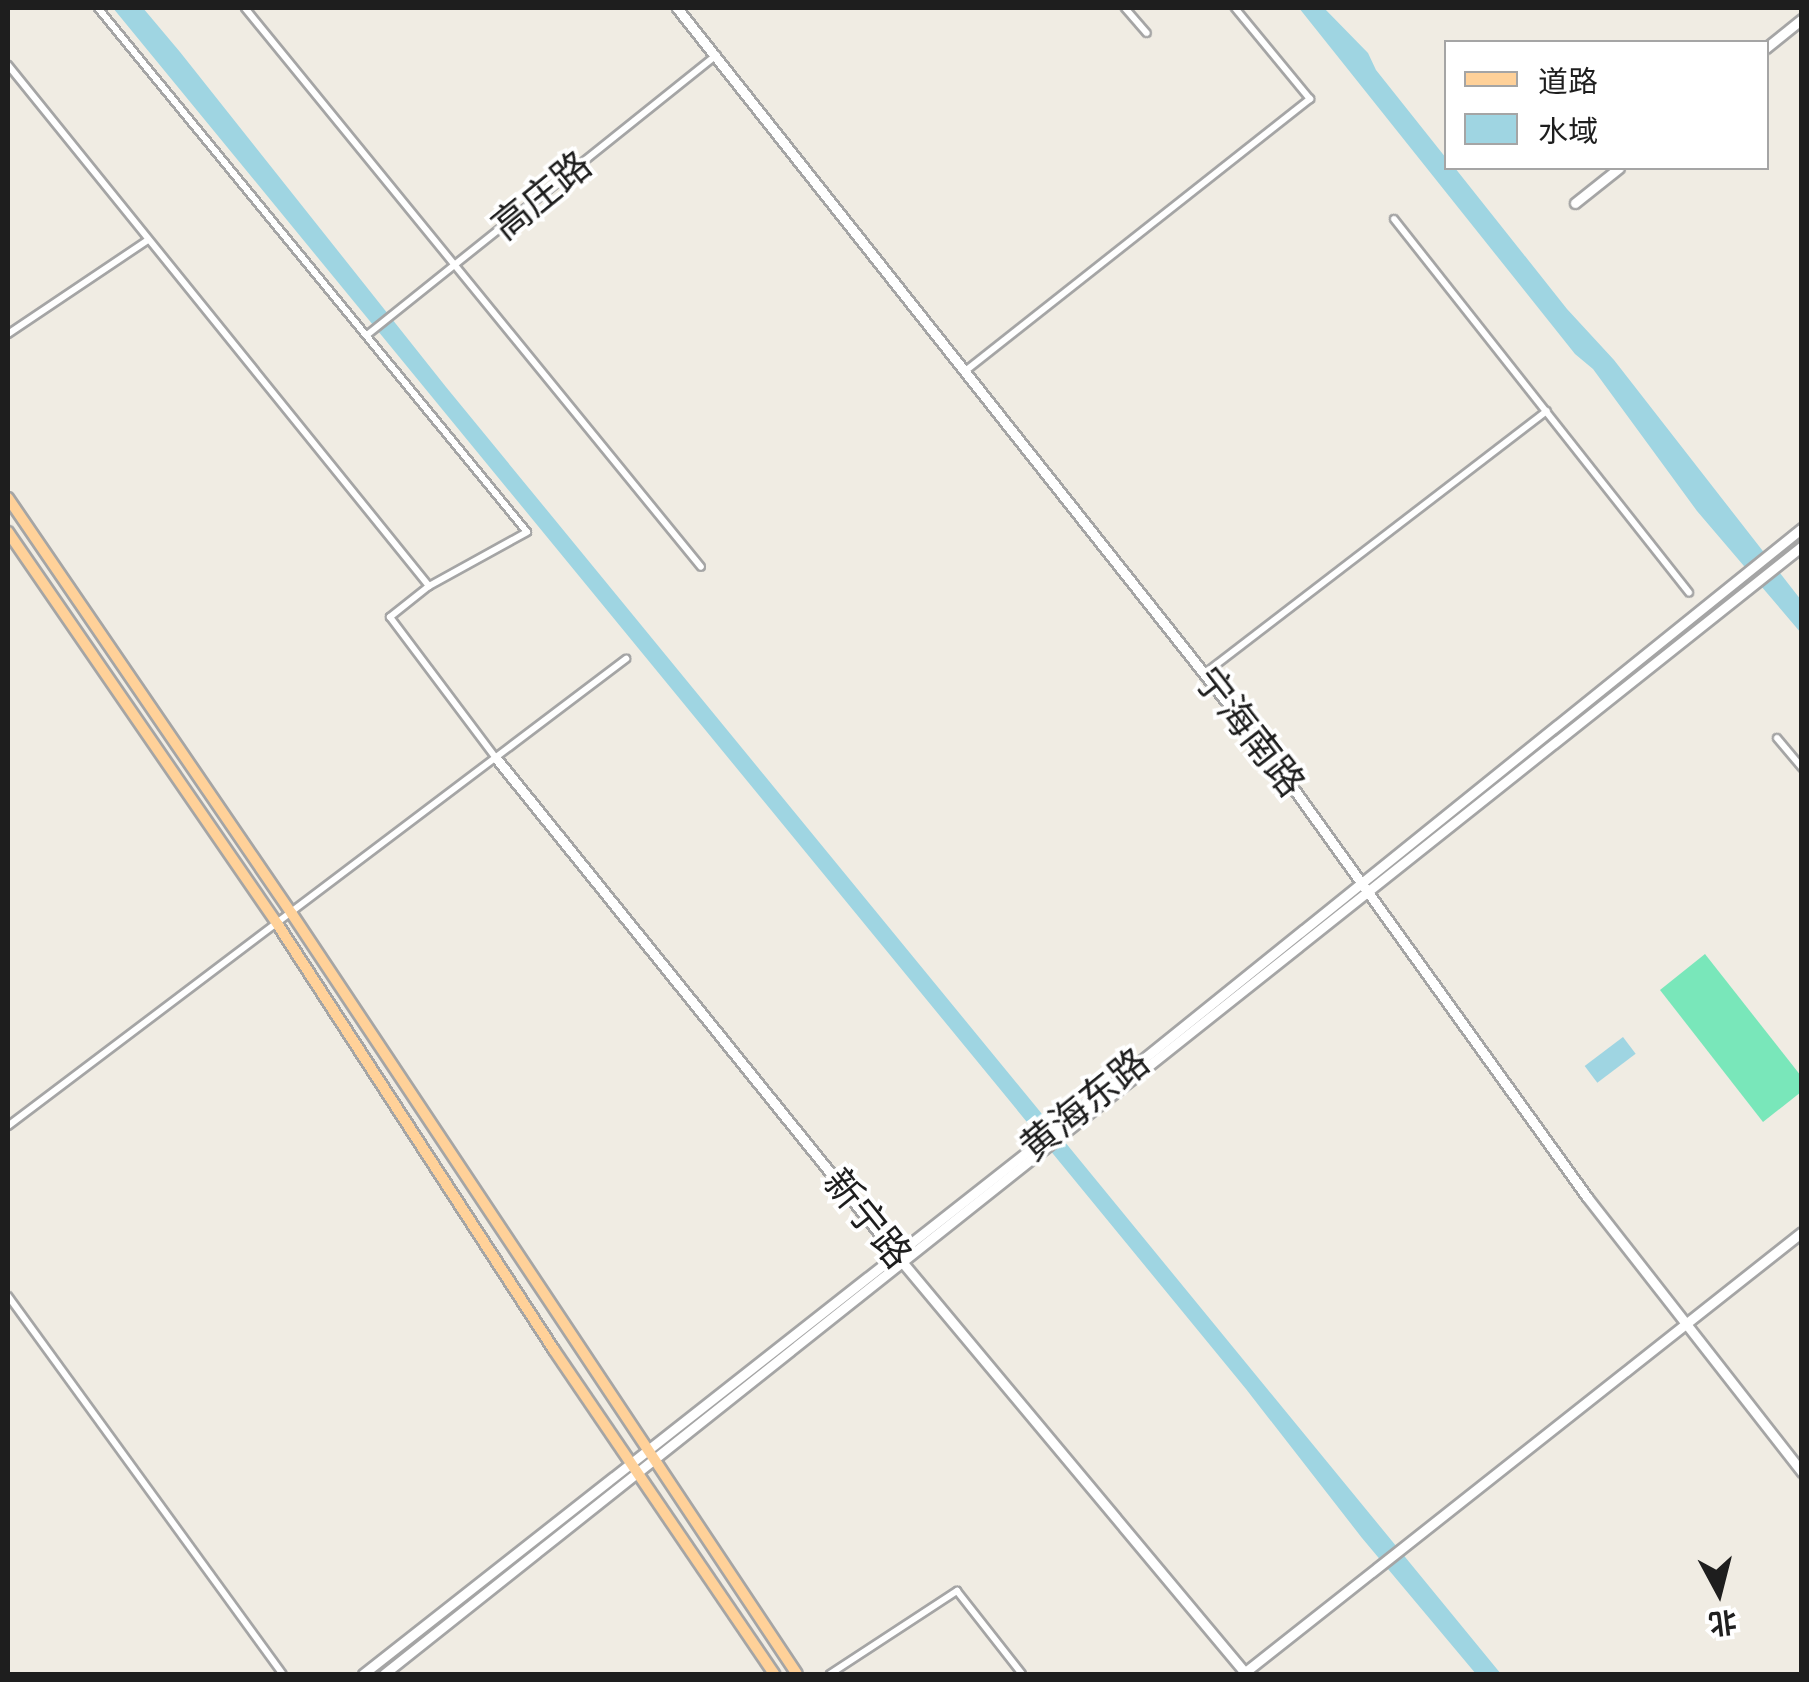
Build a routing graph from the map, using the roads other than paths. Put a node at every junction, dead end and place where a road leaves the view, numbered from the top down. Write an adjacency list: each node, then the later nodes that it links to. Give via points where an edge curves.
1 (98, 8): 17 (street)
2 (245, 8): 15 (street)
3 (677, 8): 9 (street, 宁海南路)
4 (1126, 8): 7 (street)
5 (1236, 8): 18 (street, via 1310,99)
6 (1802, 19): 8 (street)
7 (1147, 33)
8 (1769, 46)
9 (717, 56): 15 (street, 高庄路); 18 (street, 宁海南路)
10 (8, 64): 14 (street)
11 (1616, 170): 12 (street)
12 (1575, 203)
13 (1394, 219): 19 (street)
14 (148, 240): 16 (street); 25 (street)
15 (456, 265): 17 (street, 高庄路); 24 (street)
16 (8, 334)
17 (368, 334): 25 (street, via 528,532)
18 (964, 373): 28 (street, 宁海南路)
19 (1547, 411): 26 (street); 28 (street)
20 (8, 498): 34 (main road)
21 (1802, 528): 32 (street, 黄海东路)
22 (8, 532): 35 (main road)
23 (1802, 546): 33 (street, 黄海东路)
24 (700, 567)
25 (429, 586): 30 (street, via 390,616)
26 (1689, 592)
27 (626, 659): 30 (street)
28 (1204, 674): 32 (street, 宁海南路)
29 (1777, 738): 31 (street)
30 (496, 758): 34 (street); 39 (street, 新宁路)
31 (1802, 768)
32 (1361, 881): 33 (street, 宁海南路); 37 (street, 黄海东路)
33 (1369, 892): 37 (street, 黄海东路); 41 (street, 宁海南路)
34 (292, 914): 35 (street); 42 (main road)
35 (278, 925): 36 (street); 44 (main road)
36 (8, 1126)
37 (1067, 1126): 39 (street, 黄海东路)
38 (1802, 1232): 41 (street)
39 (900, 1259): 42 (street, 黄海东路); 43 (street, 黄海东路); 54 (street, 新宁路)
40 (8, 1296): 47 (street)
41 (1687, 1325): 45 (street, 宁海南路); 54 (street)
42 (646, 1450): 43 (main road); 44 (street, 黄海东路)
43 (653, 1461): 46 (street, 黄海东路); 51 (main road)
44 (630, 1462): 46 (main road); 48 (street, 黄海东路)
45 (1802, 1472)
46 (637, 1474): 49 (street, 黄海东路); 50 (main road)
47 (283, 1674)
48 (362, 1674)
49 (384, 1674)
50 (774, 1674)
51 (796, 1674)
52 (830, 1674): 53 (street, via 956,1591)
53 (1022, 1674)
54 (1245, 1674)

